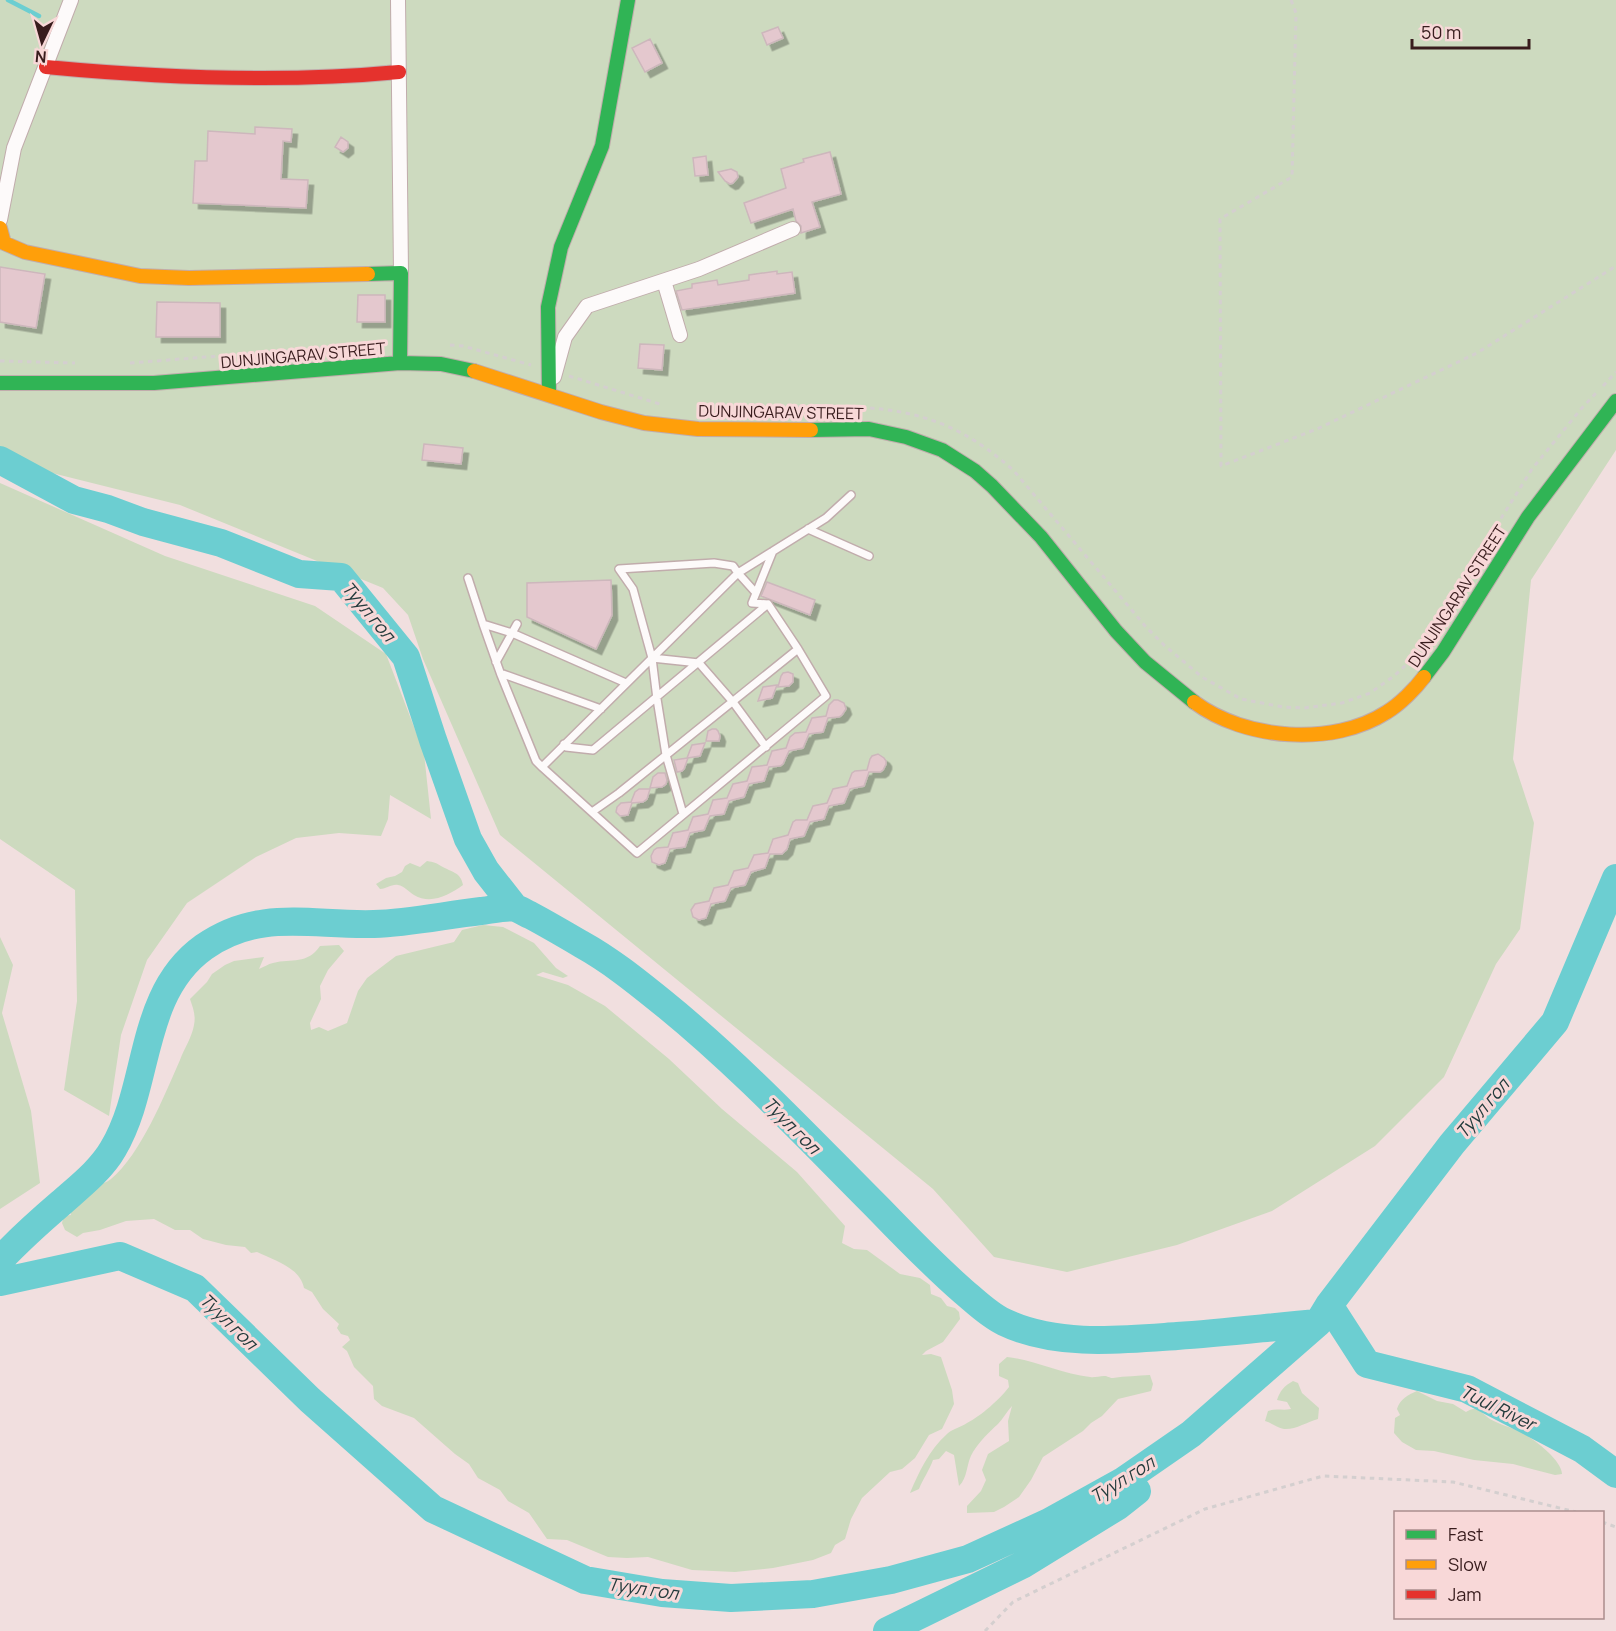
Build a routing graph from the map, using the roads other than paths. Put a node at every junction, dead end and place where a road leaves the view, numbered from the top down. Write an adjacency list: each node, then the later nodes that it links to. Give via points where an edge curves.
1 (71, 0): 4 (street)
2 (398, 0): 5 (street)
3 (628, 0): 13 (main road, via 602,146 561,247 548,307)
4 (46, 67): 5 (main road, via 280,79); 6 (street, via 14,148)
5 (399, 72): 9 (street)
6 (0, 220)
7 (0, 228): 9 (main road, via 4,243 25,252 140,276)
8 (793, 229): 10 (street)
9 (401, 273): 12 (main road)
10 (664, 281): 11 (street); 13 (street, via 587,306 565,337)
11 (680, 335)
12 (400, 363): 14 (main road, DUNJINGARAV STREET, via 154,383); 15 (main road, DUNJINGARAV STREET, via 441,364)
13 (552, 371): 15 (main road)
14 (0, 382)
15 (549, 393): 16 (main road, DUNJINGARAV STREET, via 644,423 698,429 868,429 942,450 993,486 1041,537 1116,631 1177,689 1229,722 1283,734 1319,735 1356,727 1388,712 1417,686 1443,652 1528,517)
16 (1616, 401)
17 (851, 495): 18 (lane)
18 (808, 529): 19 (lane); 20 (lane)
19 (773, 551): 21 (lane); 23 (lane)
20 (869, 556)
21 (738, 573): 23 (lane); 29 (lane); 29 (lane, via 733,566 714,563 619,569 633,589)
22 (468, 578): 25 (lane)
23 (756, 593): 24 (lane, via 752,603)
24 (768, 604): 28 (lane); 31 (lane)
25 (483, 624): 27 (lane); 30 (lane)
26 (517, 624): 27 (lane)
27 (512, 633): 30 (lane); 33 (lane)
28 (798, 649): 35 (lane); 38 (lane, via 826,696)
29 (652, 658): 31 (lane); 33 (lane); 34 (lane)
30 (496, 662): 32 (lane)
31 (699, 663): 34 (lane); 35 (lane)
32 (501, 675): 36 (lane); 40 (lane)
33 (626, 683): 36 (lane)
34 (657, 699): 37 (lane, via 593,750); 39 (lane)
35 (733, 702): 38 (lane); 39 (lane)
36 (601, 709): 37 (lane)
37 (564, 744): 40 (lane)
38 (766, 747): 42 (lane)
39 (666, 755): 41 (lane); 42 (lane)
40 (542, 767): 41 (lane)
41 (592, 812): 42 (lane, via 637,853)
42 (683, 814)

